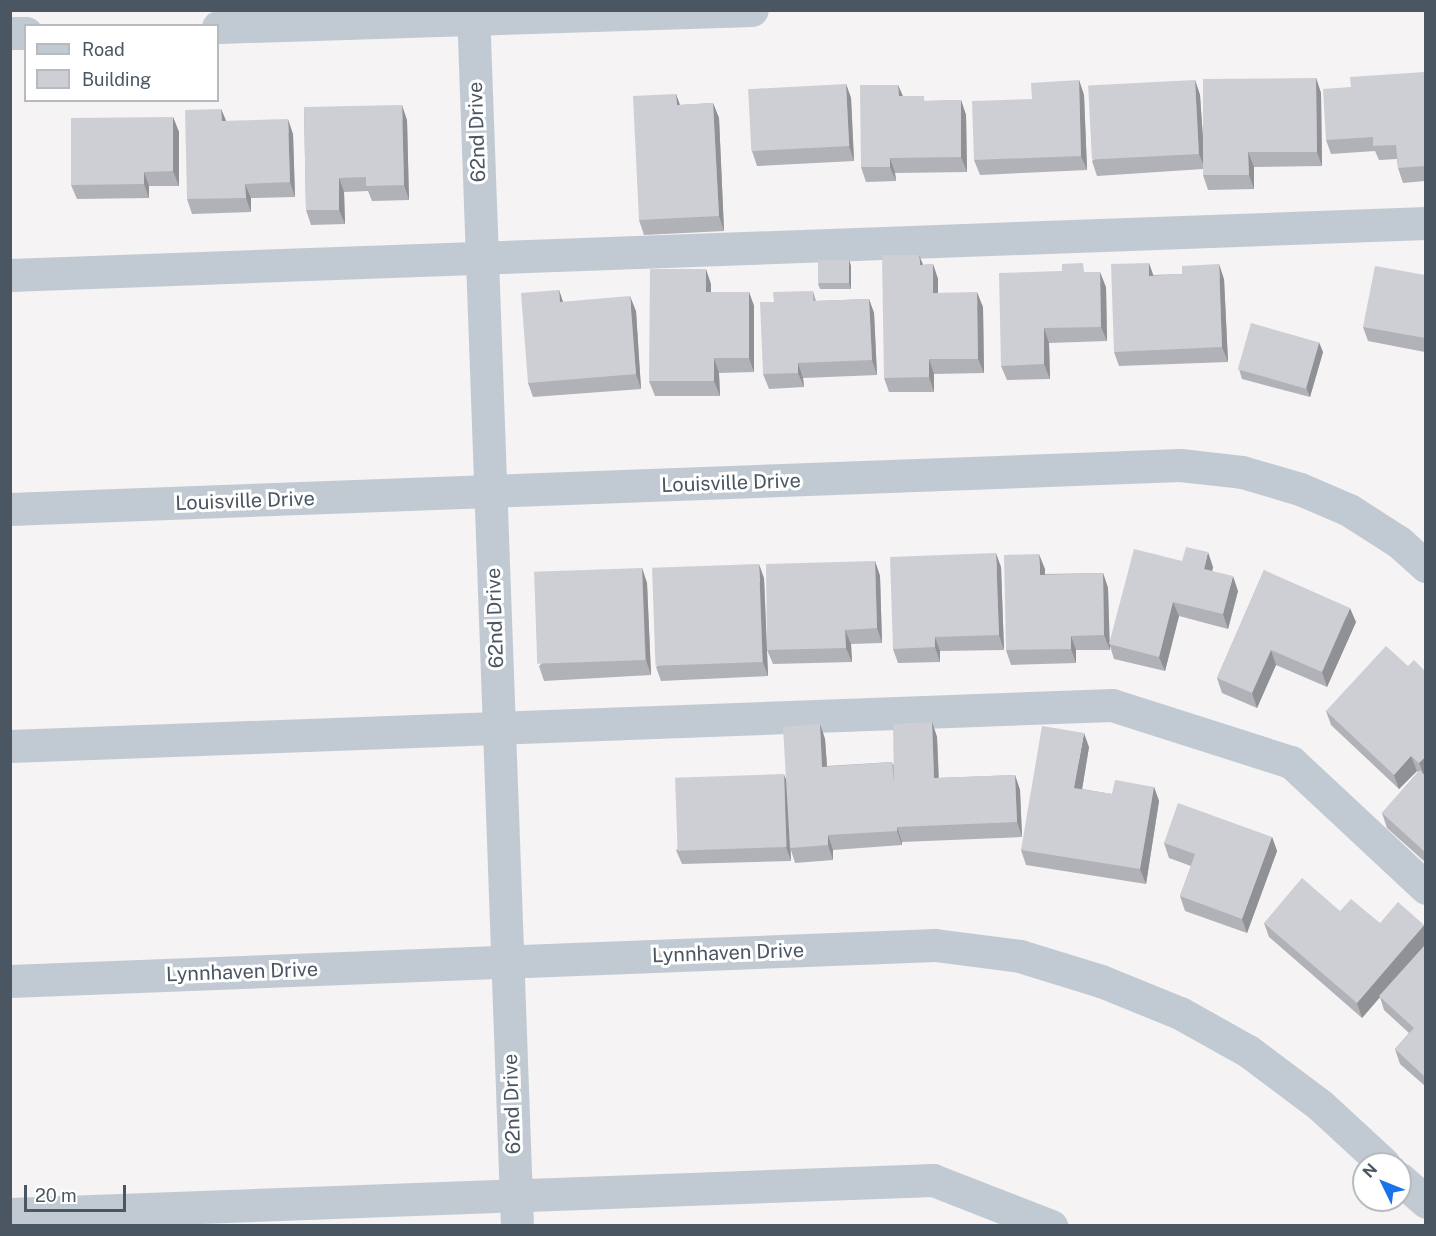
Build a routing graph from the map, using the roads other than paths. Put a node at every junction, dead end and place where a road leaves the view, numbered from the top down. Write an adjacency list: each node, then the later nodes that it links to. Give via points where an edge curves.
1 (752, 10): 2 (street)
2 (473, 15): 3 (street); 5 (street, 62nd Drive)
3 (219, 27)
4 (1425, 223): 5 (street)
5 (482, 260): 6 (street); 7 (street, 62nd Drive)
6 (10, 275)
7 (490, 493): 8 (street, Louisville Drive); 9 (street, Louisville Drive, via 1180,465 1242,472 1300,489 1359,517 1399,542); 10 (street, 62nd Drive)
8 (10, 509)
9 (1425, 566)
10 (499, 728): 11 (street); 12 (street, via 1112,705 1291,762); 13 (street, 62nd Drive)
11 (10, 746)
12 (1425, 888)
13 (507, 962): 14 (street, Lynnhaven Drive); 15 (street, Lynnhaven Drive, via 935,945 1020,956 1101,981 1180,1012 1257,1058 1320,1105); 18 (street, 62nd Drive)
14 (10, 981)
15 (1371, 1152)
16 (1412, 1190): 17 (street)
17 (1425, 1202)
18 (516, 1210): 19 (street); 20 (street, via 933,1180)
19 (10, 1214)
20 (1051, 1226)

